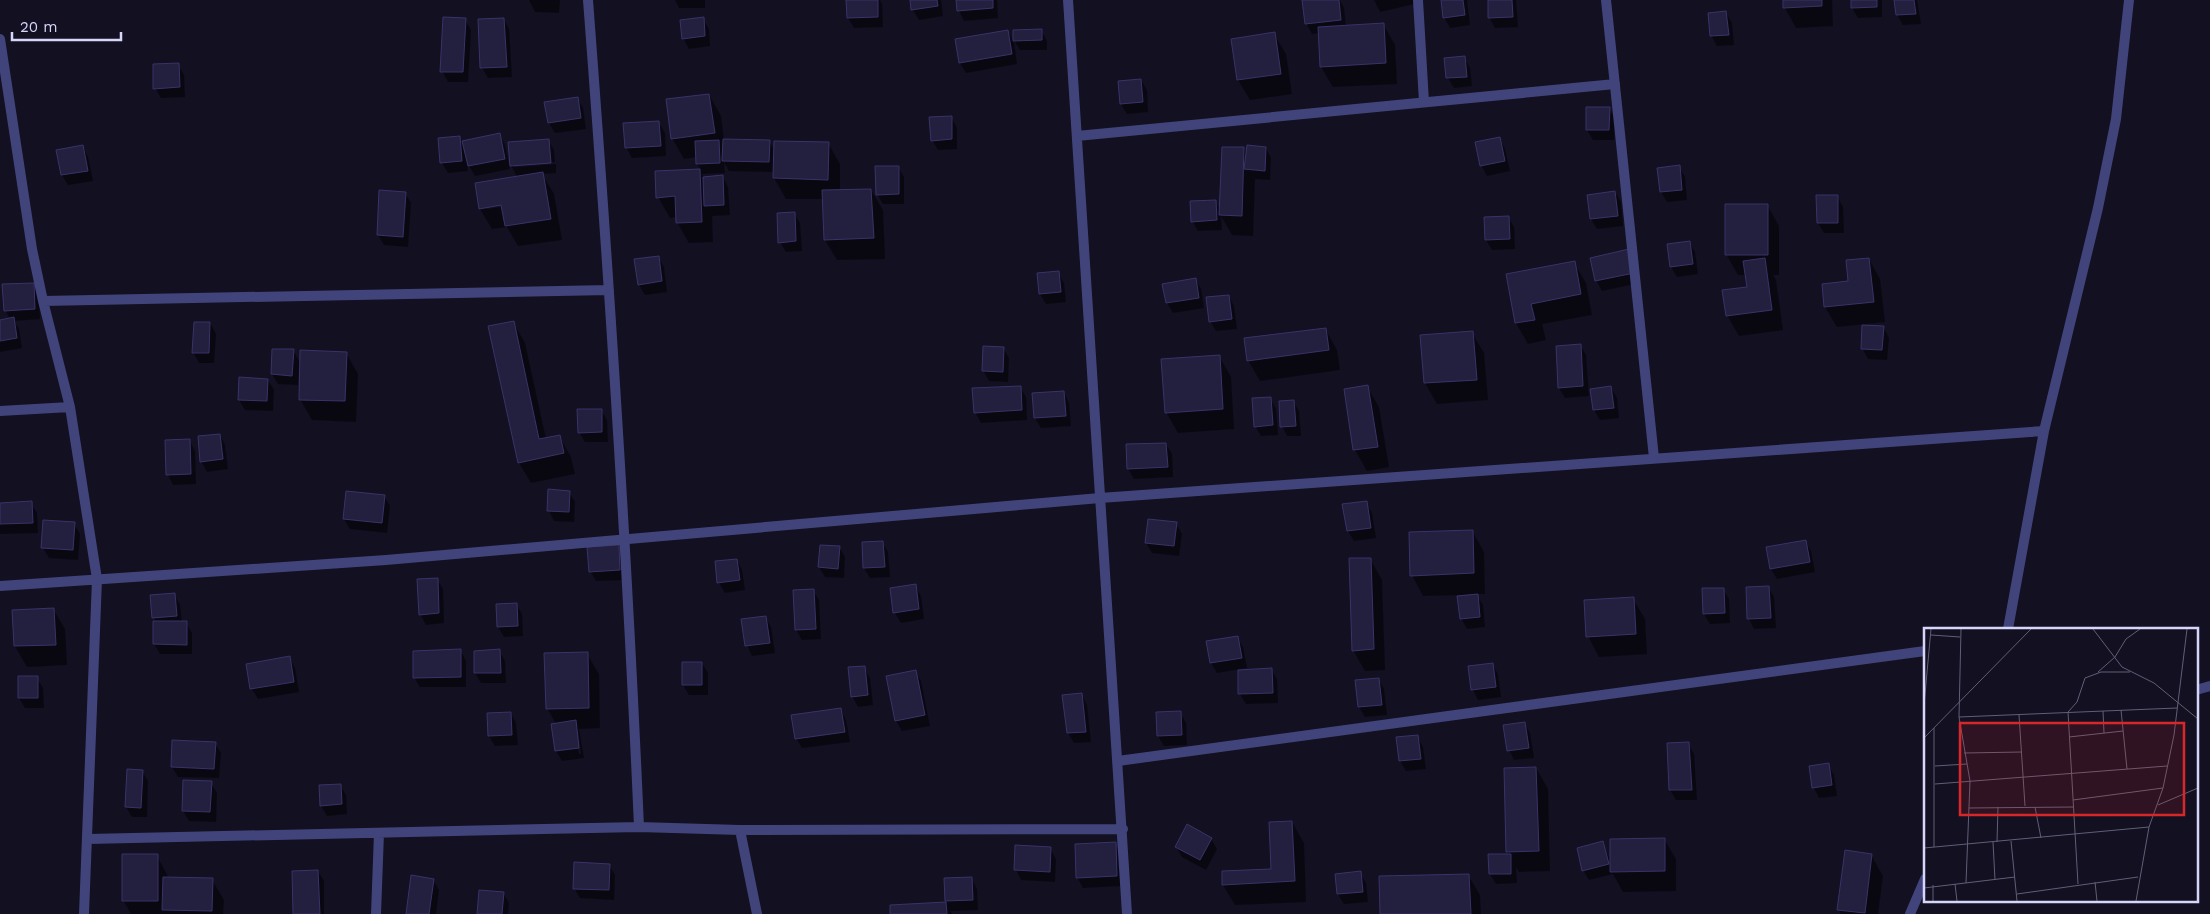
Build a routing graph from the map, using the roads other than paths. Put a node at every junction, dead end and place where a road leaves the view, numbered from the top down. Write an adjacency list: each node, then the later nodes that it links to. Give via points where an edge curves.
1 (588, 0): 10 (street)
2 (1068, 0): 9 (street)
3 (1418, 0): 8 (street)
4 (1606, 0): 7 (street)
5 (2129, 0): 14 (street, via 2116,119)
6 (0, 39): 11 (street)
7 (1615, 84): 8 (street); 15 (street)
8 (1424, 102): 9 (street)
9 (1077, 136): 16 (street)
10 (610, 290): 11 (street); 17 (street)
11 (42, 301): 12 (street)
12 (70, 407): 13 (street); 18 (street)
13 (0, 411)
14 (2044, 431): 15 (street); 20 (street)
15 (1654, 458): 16 (street)
16 (1100, 498): 17 (street); 22 (street)
17 (625, 539): 18 (street, via 386,560); 23 (street)
18 (97, 579): 19 (street); 27 (street)
19 (0, 586)
20 (2008, 628)
21 (1924, 651): 22 (street)
22 (1118, 761): 24 (street)
23 (639, 827): 25 (street); 26 (street)
24 (1123, 829): 25 (street); 32 (street)
25 (740, 830): 31 (street)
26 (379, 833): 27 (street); 30 (street)
27 (88, 839): 29 (street)
28 (1924, 881): 33 (street)
29 (84, 914)
30 (376, 914)
31 (757, 914)
32 (1127, 914)
33 (1910, 914)

